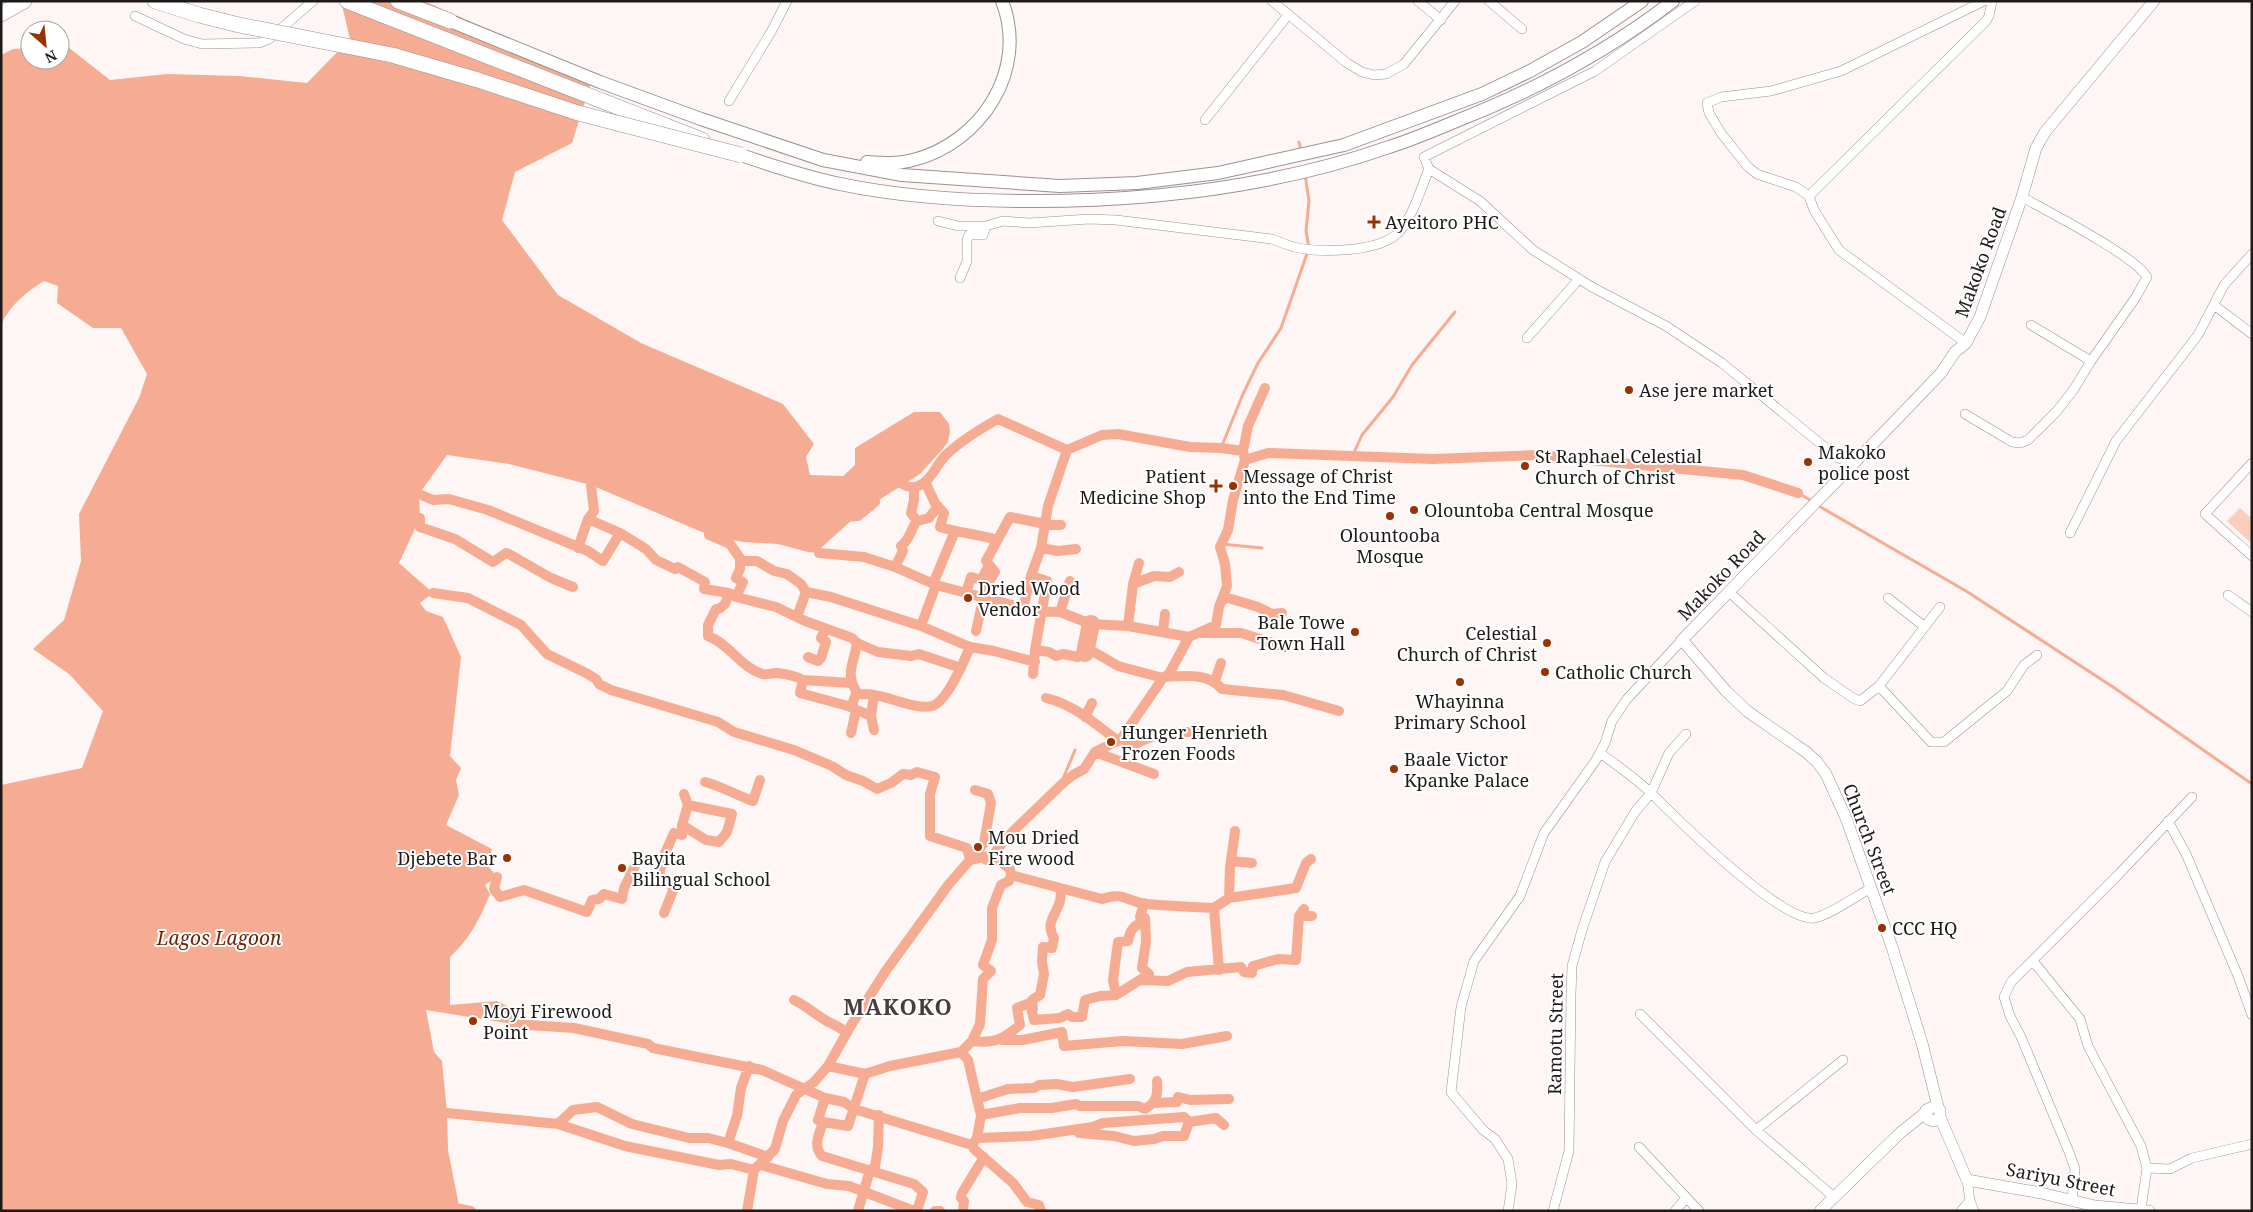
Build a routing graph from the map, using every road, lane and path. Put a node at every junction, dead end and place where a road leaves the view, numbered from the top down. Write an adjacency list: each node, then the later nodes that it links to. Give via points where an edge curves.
1 (24, 1): 19 (highway)
2 (155, 1): 27 (highway, bridge, via 239,26 392,55 578,113)
3 (313, 1): 21 (street, via 269,39 259,43 202,44)
4 (347, 1): 27 (highway, bridge)
5 (398, 1): 23 (highway)
6 (414, 1): 23 (highway)
7 (787, 1): 25 (street)
8 (1002, 1): 28 (main road, via 1008,17 1010,50 1000,90 979,122 948,146 912,160 882,163)
9 (1272, 1): 20 (street)
10 (1418, 1): 22 (street)
11 (1455, 1): 22 (street)
12 (1489, 1): 24 (street)
13 (1642, 1): 28 (main road, via 1582,42 1530,71 1466,100 1344,145 1257,166 1136,183 1060,186 902,175)
14 (1673, 1): 27 (main road, via 1612,43 1524,92 1390,147 1262,181 1110,199 958,199 839,184)
15 (1695, 1): 29 (street, via 1595,70 1424,157)
16 (1984, 1): 30 (street, via 1841,71 1771,92 1721,97 1706,103 1722,133 1748,167 1757,174 1796,187)
17 (1992, 1): 30 (street, via 1986,21)
18 (2154, 1): 31 (street, Makoko Road, via 2044,132)
19 (1, 14)
20 (1288, 15): 22 (street, via 1347,63 1374,75 1386,74 1404,64); 26 (street)
21 (135, 16)
22 (1441, 20)
23 (450, 21): 28 (main road, via 600,82)
24 (1522, 29)
25 (729, 101)
26 (1205, 120)
27 (740, 155)
28 (823, 160)
29 (1429, 168): 33 (street, via 1406,220 1393,238 1364,248 1314,250 1254,236 1116,220 1003,222); 36 (street, via 1480,201 1533,250)
30 (1809, 196): 41 (street, via 1839,250)
31 (2022, 197): 41 (street, Makoko Road, via 1980,317); 42 (street, via 2143,270 2147,277)
32 (938, 221): 33 (street, via 958,226)
33 (986, 226): 35 (street, via 982,235 969,235 966,240 967,261)
34 (2252, 254): 37 (street, via 2224,285)
35 (960, 278)
36 (1579, 279): 40 (street); 44 (street, via 1666,326 1722,363 1838,458)
37 (2214, 305): 39 (street); 46 (street, via 2198,335 2116,441)
38 (2031, 325): 42 (street)
39 (2252, 334)
40 (1527, 338)
41 (1966, 343): 44 (street, Makoko Road, via 1915,401)
42 (2091, 361): 43 (street, via 2057,411 2028,440 2012,442)
43 (1965, 414)
44 (1852, 463): 48 (street, Makoko Road)
45 (2252, 463): 47 (street, via 2205,514)
46 (2070, 533)
47 (2252, 556)
48 (1729, 592): 54 (street, Makoko Road); 56 (street, via 1824,678 1853,698 1860,700)
49 (2228, 595): 52 (street)
50 (1888, 598): 53 (street)
51 (1940, 607): 53 (street)
52 (2252, 612)
53 (1925, 627): 56 (street)
54 (1682, 640): 58 (street, Makoko Road, via 1628,699 1612,721); 62 (street, Church Street, via 1747,711 1817,762 1846,818)
55 (2037, 654): 56 (street, via 2024,665 2007,691 1944,742 1931,742)
56 (1878, 686)
57 (1686, 734): 59 (street, Ramotu Street, via 1669,753)
58 (1600, 752): 59 (street); 79 (street, Makoko Road, via 1544,833 1520,896 1474,961 1462,1001 1451,1092 1483,1130 1495,1139 1508,1159 1512,1184)
59 (1651, 793): 62 (street, via 1750,883 1791,913 1814,918); 80 (street, Ramotu Street, via 1605,862 1572,966 1569,1151)
60 (2192, 797): 61 (street)
61 (2168, 821): 63 (street); 65 (street, via 2186,854)
62 (1871, 888): 67 (street, Church Street, via 1919,1035)
63 (2033, 961): 71 (street, via 2080,1019 2088,1046 2130,1123); 75 (street, via 2011,982 2004,997 2070,1152 2075,1169)
64 (1640, 1014): 68 (street)
65 (2252, 1015)
66 (1843, 1060): 68 (street)
67 (1939, 1112): 72 (street, Church Street); 73 (street, via 1931,1106)
68 (1756, 1130): 73 (street)
69 (2252, 1144): 71 (street, via 2192,1158 2170,1169)
70 (1639, 1147): 74 (street)
71 (2147, 1168): 78 (street)
72 (1967, 1180): 75 (street, Sariyu Street); 76 (street)
73 (1834, 1197): 83 (street)
74 (1686, 1198): 81 (street); 82 (street)
75 (2072, 1200): 77 (street, Sariyu Street)
76 (1970, 1201): 84 (street); 85 (street)
77 (2118, 1209): 78 (street, Sariyu Street)
78 (2145, 1210)
79 (1508, 1211)
80 (1554, 1211)
81 (1675, 1211)
82 (1699, 1211)
83 (1820, 1211)
84 (1961, 1211)
85 (1974, 1211)

